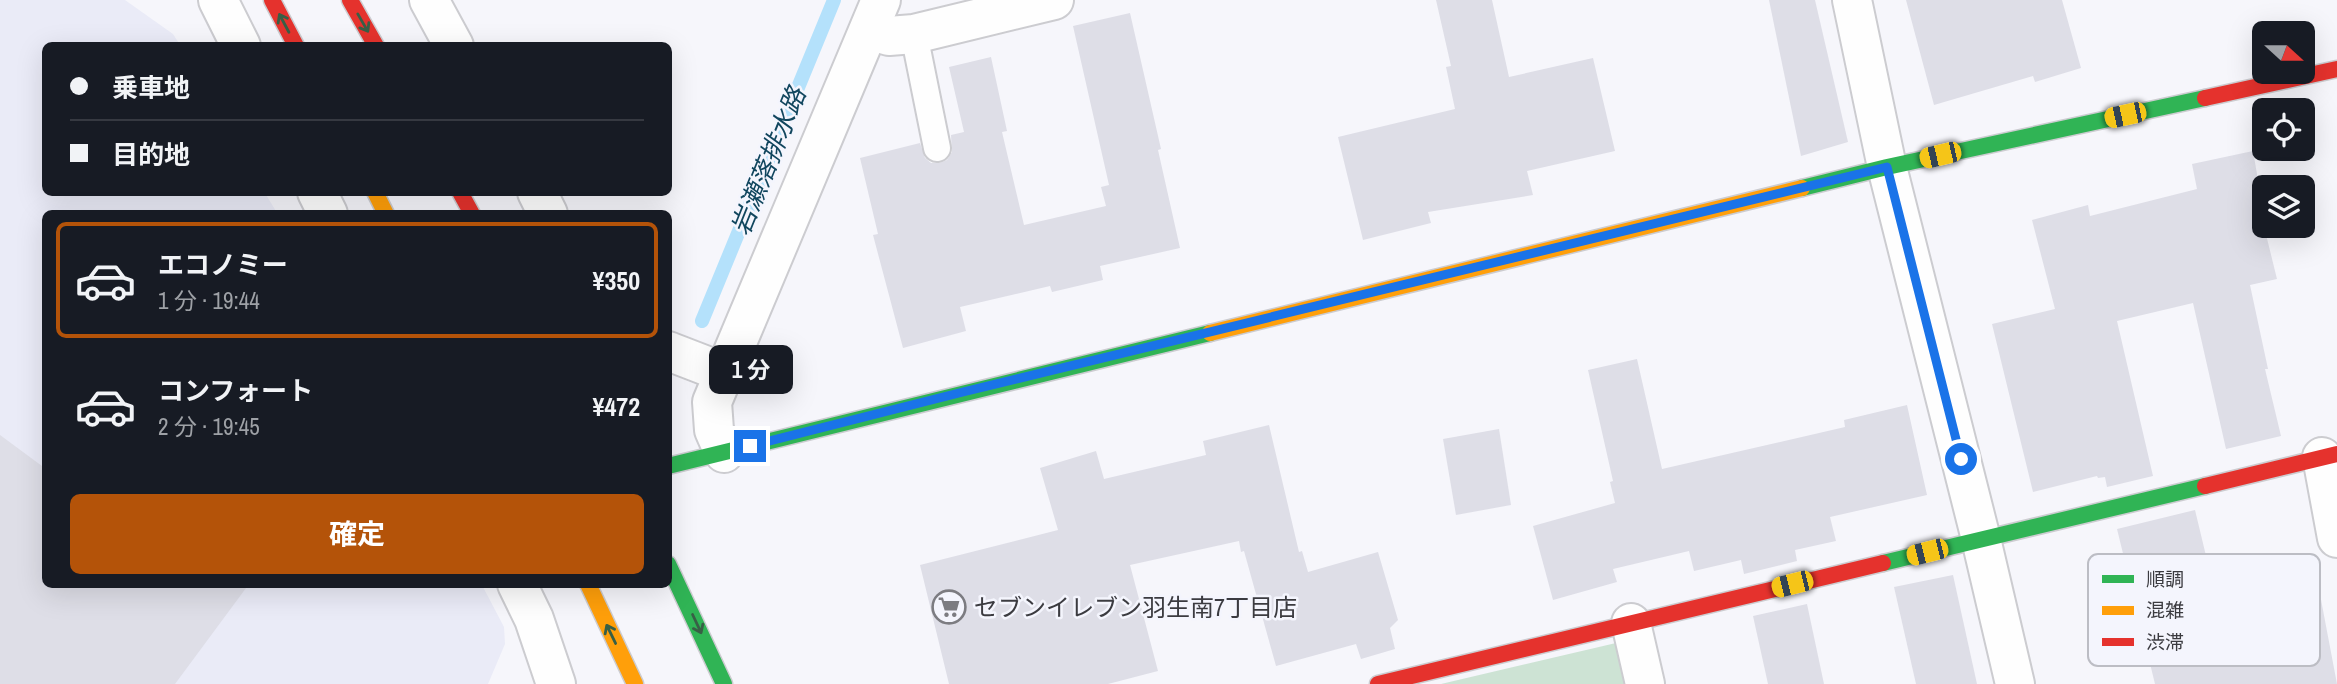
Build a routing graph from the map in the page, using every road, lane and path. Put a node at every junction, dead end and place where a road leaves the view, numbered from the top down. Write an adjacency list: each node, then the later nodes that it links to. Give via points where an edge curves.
1 (218, 0): 9 (street)
2 (272, 0): 10 (street, one-way to 2)
3 (351, 0): 11 (street, one-way to 11)
4 (429, 0): 12 (street)
5 (1054, 0): 8 (street)
6 (1852, 0): 15 (street)
7 (875, 15): 8 (street, via 889,36); 17 (street)
8 (915, 34): 14 (lane)
9 (239, 42)
10 (294, 42)
11 (374, 42)
12 (452, 42)
13 (2337, 69): 15 (street)
14 (937, 148)
15 (1887, 167): 18 (street); 22 (street)
16 (672, 353): 17 (street)
17 (724, 373): 18 (street, via 712,402)
18 (724, 453): 20 (street)
19 (2330, 456): 21 (street); 22 (street)
20 (672, 465)
21 (2337, 538)
22 (1981, 539): 26 (street); 32 (street)
23 (672, 573): 29 (street, one-way to 29)
24 (519, 588): 27 (street)
25 (589, 588): 28 (street, one-way to 25)
26 (1631, 623): 30 (street); 31 (street)
27 (556, 684)
28 (635, 684)
29 (724, 684)
30 (1378, 684)
31 (1645, 684)
32 (2015, 684)

